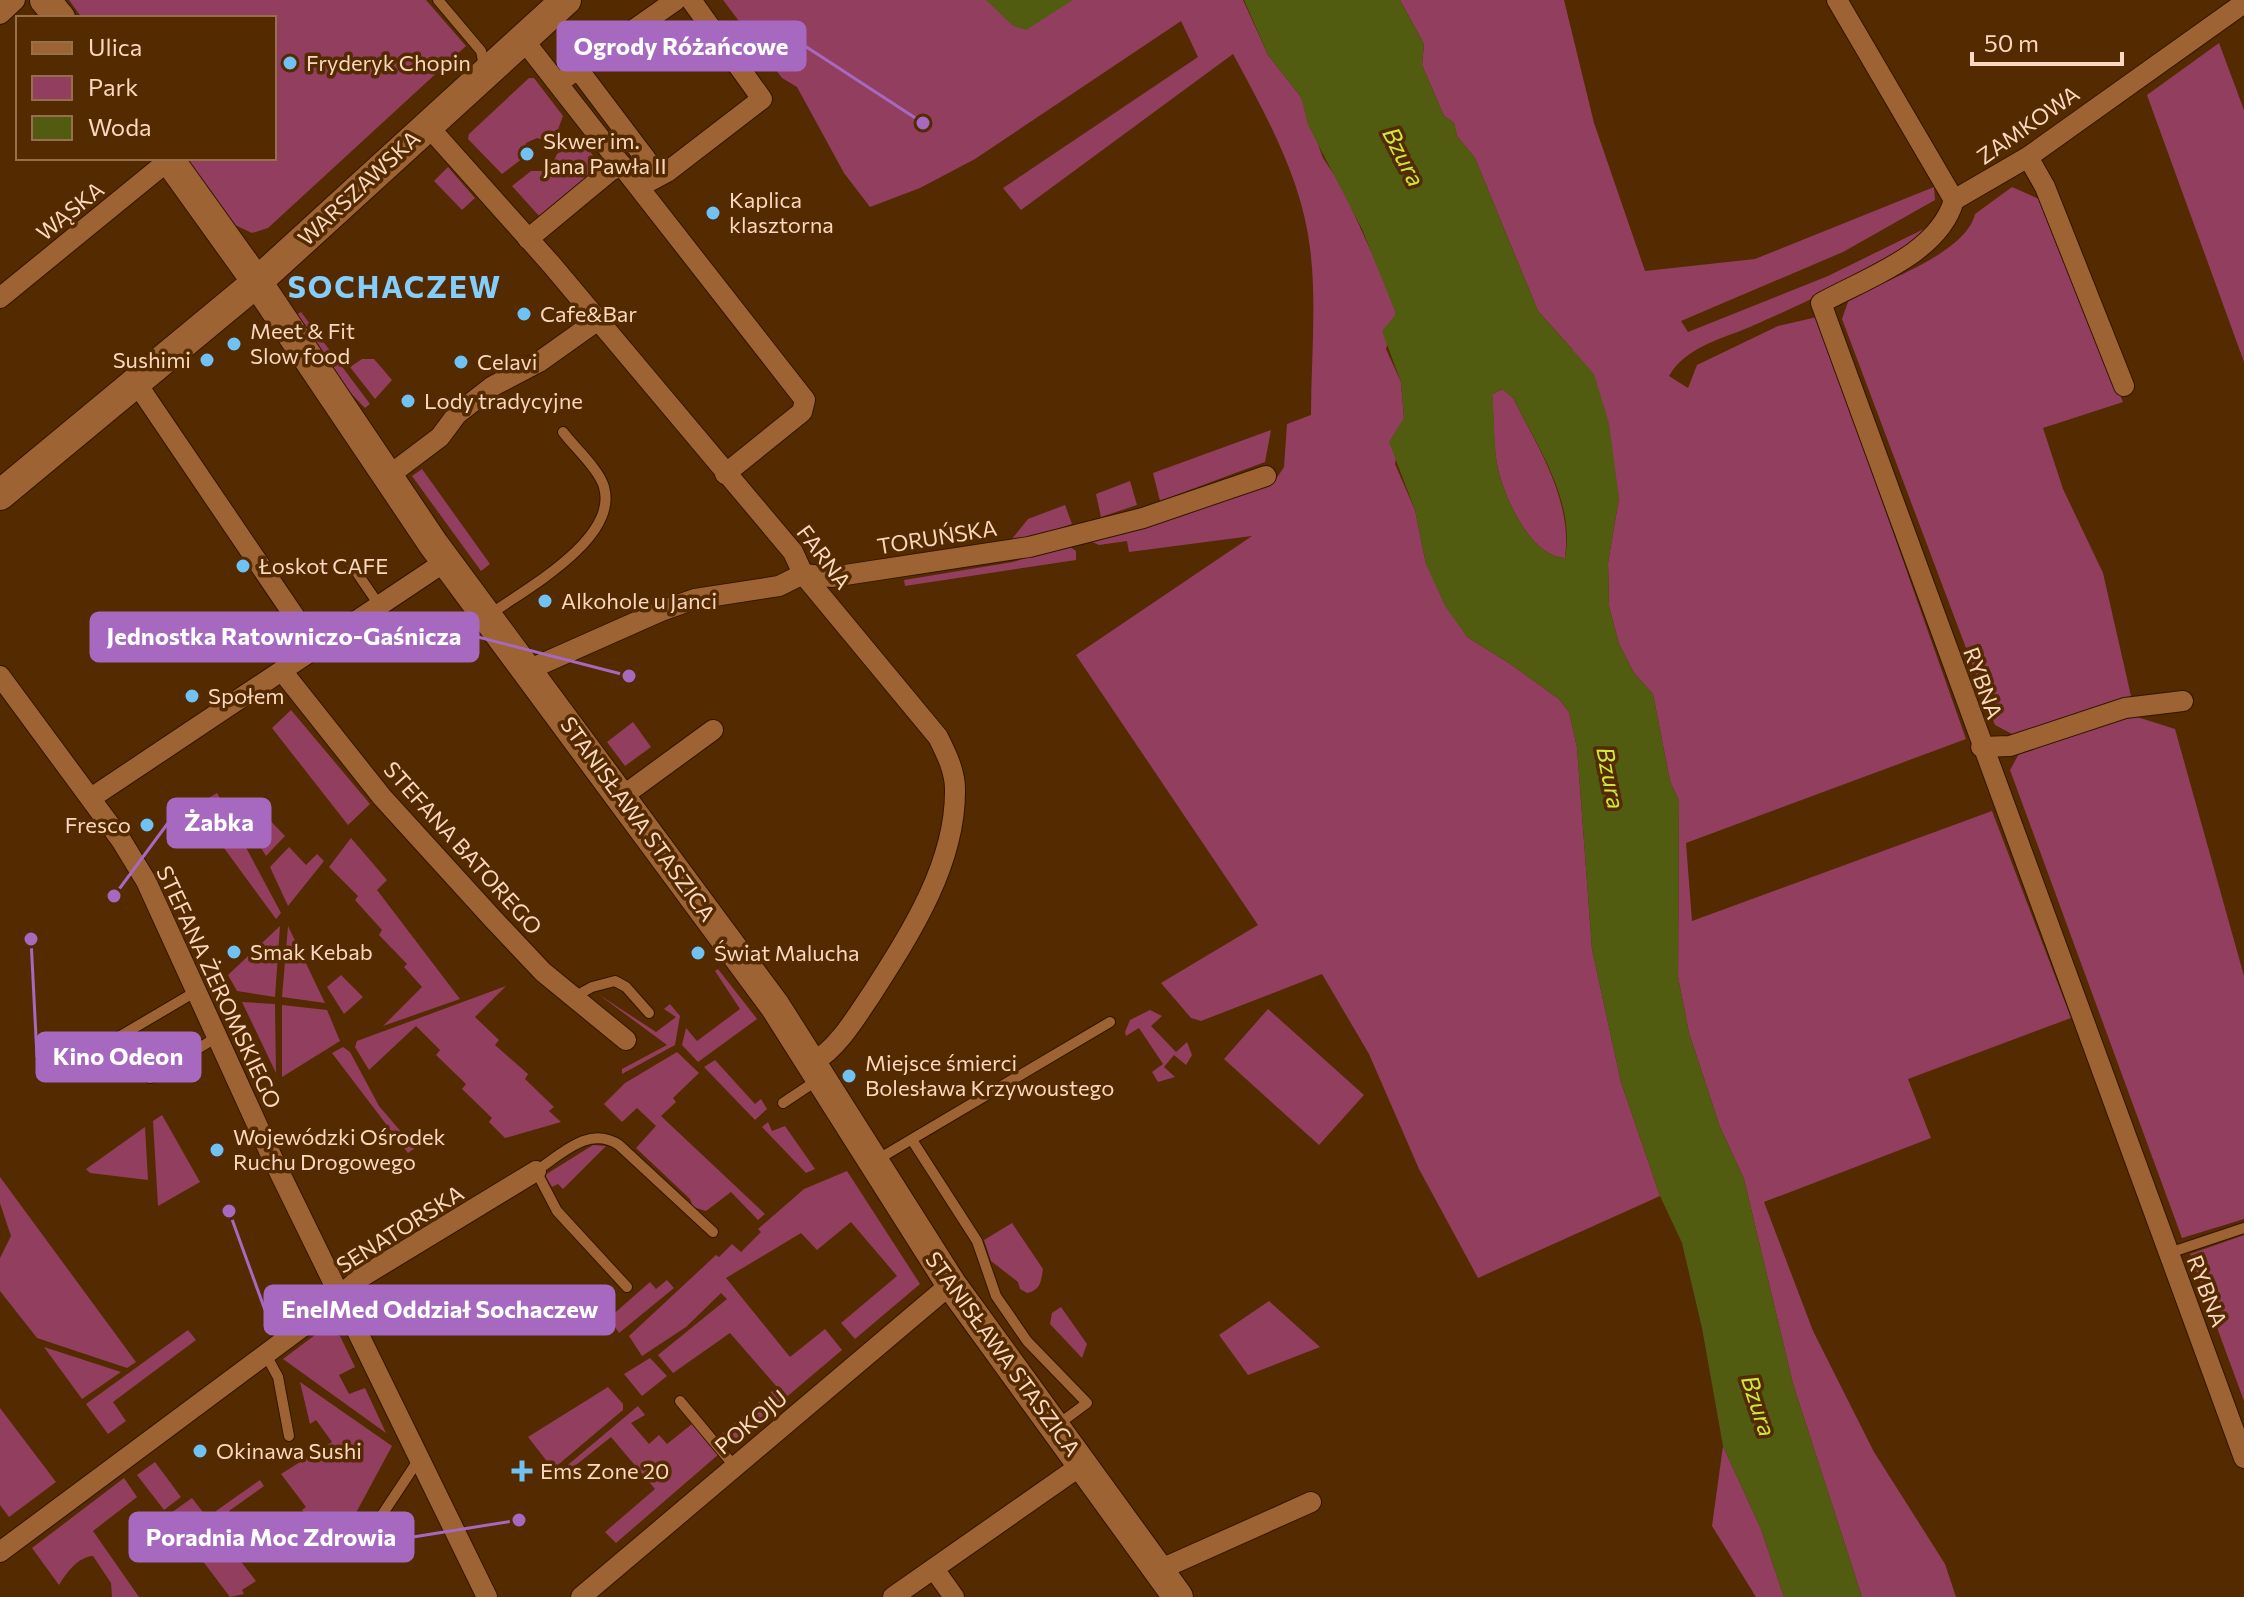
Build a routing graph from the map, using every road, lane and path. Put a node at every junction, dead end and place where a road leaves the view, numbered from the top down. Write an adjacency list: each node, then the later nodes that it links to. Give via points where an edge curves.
1 (15, 0): 9 (street)
2 (45, 0): 10 (street)
3 (438, 0): 13 (lane, via 481,51)
4 (566, 0): 11 (street, WARSZAWSKA)
5 (676, 0): 12 (street)
6 (691, 0): 20 (street, via 762,99)
7 (1837, 0): 22 (street)
8 (2244, 3): 16 (street, ZAMKOWA)
9 (0, 14)
10 (58, 16)
11 (522, 38): 13 (street, WARSZAWSKA); 14 (street)
12 (578, 69): 14 (street); 20 (street)
13 (480, 76): 15 (street, WARSZAWSKA)
14 (558, 83): 19 (street)
15 (427, 125): 23 (street, FARNA); 24 (street, WARSZAWSKA)
16 (2028, 157): 22 (street, ZAMKOWA); 28 (street, via 2045,187)
17 (168, 160): 25 (street, WĄSKA)
18 (170, 160): 24 (street, STANISŁAWA STASZICA)
19 (622, 165): 21 (street); 23 (street)
20 (658, 175): 21 (street)
21 (639, 187): 30 (street, via 805,400 802,412)
22 (1954, 200): 45 (street, RYBNA, via 1950,216 1912,252 1821,303)
23 (528, 239): 26 (street, FARNA)
24 (257, 282): 27 (street, WARSZAWSKA); 32 (street, STANISŁAWA STASZICA)
25 (0, 298)
26 (598, 320): 30 (street, FARNA); 32 (street, via 539,362 493,386 457,414 440,437)
27 (135, 381): 33 (street, WARSZAWSKA); 39 (street)
28 (2124, 386)
29 (563, 432): 38 (lane, via 604,485 606,506 579,552)
30 (725, 474): 36 (street, FARNA, via 793,552)
31 (1266, 476): 36 (street, TORUŃSKA, via 1143,518 1029,547 832,577)
32 (387, 477): 34 (street, STANISŁAWA STASZICA)
33 (0, 495)
34 (446, 561): 37 (street); 38 (street, STANISŁAWA STASZICA)
35 (351, 564): 37 (lane)
36 (803, 574): 40 (street, TORUŃSKA, via 779,586 695,599); 55 (street, FARNA, via 938,737 956,787 945,852 915,924)
37 (379, 605): 39 (street)
38 (487, 616): 40 (street, STANISŁAWA STASZICA)
39 (316, 648): 41 (street)
40 (528, 670): 47 (street, STANISŁAWA STASZICA)
41 (282, 671): 46 (street); 49 (street, STEFANA BATOREGO, via 382,797 543,972)
42 (0, 676): 46 (street, STEFANA ŻEROMSKIEGO)
43 (2183, 701): 45 (street, via 2125,708 2010,746)
44 (713, 730): 47 (street)
45 (1981, 747): 63 (street, RYBNA)
46 (91, 798): 48 (street, STEFANA ŻEROMSKIEGO, via 146,881)
47 (620, 798): 55 (street, STANISŁAWA STASZICA, via 775,1006)
48 (195, 992): 52 (street, STEFANA ŻEROMSKIEGO); 54 (lane, via 78,1061 66,1062)
49 (574, 997): 50 (lane, via 615,981); 53 (street, STEFANA BATOREGO)
50 (649, 1013)
51 (1110, 1022): 58 (lane)
52 (217, 1037): 56 (lane); 66 (street, STEFANA ŻEROMSKIEGO)
53 (626, 1040)
54 (53, 1053)
55 (816, 1071): 57 (lane); 59 (street, STANISŁAWA STASZICA)
56 (150, 1078)
57 (783, 1103)
58 (912, 1140): 59 (lane); 69 (lane, via 977,1241 996,1296 1027,1341 1087,1403)
59 (874, 1163): 64 (street, STANISŁAWA STASZICA)
60 (536, 1171): 62 (lane, SENATORSKA, via 588,1137 611,1139); 65 (lane, via 557,1211); 66 (street, SENATORSKA, via 360,1278)
61 (2244, 1228): 63 (lane)
62 (713, 1232)
63 (2167, 1253): 71 (street, RYBNA)
64 (951, 1284): 69 (street, STANISŁAWA STASZICA); 74 (street, POKOJU)
65 (627, 1287)
66 (341, 1295): 67 (street, SENATORSKA); 72 (street, STEFANA ŻEROMSKIEGO)
67 (266, 1355): 70 (lane, via 278,1377); 77 (street, SENATORSKA)
68 (680, 1401): 74 (lane)
69 (1055, 1426): 73 (street, STANISŁAWA STASZICA)
70 (289, 1436)
71 (2244, 1458)
72 (419, 1459): 76 (lane); 80 (street, STEFANA ŻEROMSKIEGO)
73 (1083, 1464): 78 (street); 79 (street, STANISŁAWA STASZICA)
74 (735, 1467): 81 (street, POKOJU)
75 (1311, 1502): 79 (street)
76 (372, 1530)
77 (0, 1552)
78 (934, 1569): 82 (street); 83 (street)
79 (1159, 1570): 84 (street, STANISŁAWA STASZICA)
80 (487, 1597)
81 (581, 1597)
82 (893, 1597)
83 (954, 1597)
84 (1178, 1597)

